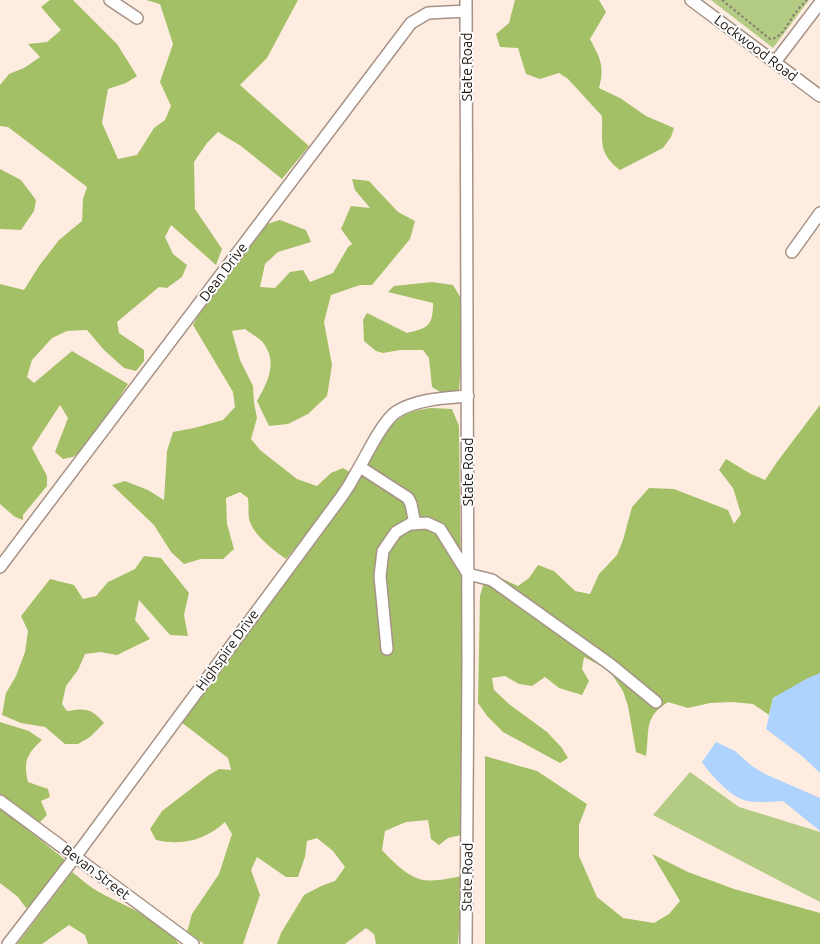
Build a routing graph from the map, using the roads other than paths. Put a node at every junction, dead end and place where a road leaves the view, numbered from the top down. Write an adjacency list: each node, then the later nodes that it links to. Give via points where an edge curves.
1 (110, 0): 5 (street)
2 (691, 0): 6 (street, Lockwood Road)
3 (817, 3): 6 (street)
4 (466, 5): 10 (street, State Road); 13 (street, Dean Drive, via 428,13 411,23)
5 (137, 18)
6 (775, 62): 7 (street, Lockwood Road)
7 (820, 96)
8 (820, 213): 9 (street)
9 (792, 252)
10 (468, 396): 11 (street, Highspire Drive, via 416,403 395,413); 14 (street, State Road)
11 (360, 467): 12 (street, via 408,498); 18 (street, Highspire Drive, via 342,496)
12 (415, 524): 14 (street, via 427,523 440,529); 15 (street, via 396,532 383,551 380,576)
13 (0, 567)
14 (468, 574): 16 (street, via 492,580 611,665); 21 (street, State Road)
15 (387, 649)
16 (656, 702)
17 (0, 801): 18 (street, Bevan Street)
18 (75, 857): 19 (street, Highspire Drive); 20 (street, Bevan Street)
19 (8, 944)
20 (193, 944)
21 (466, 944)

